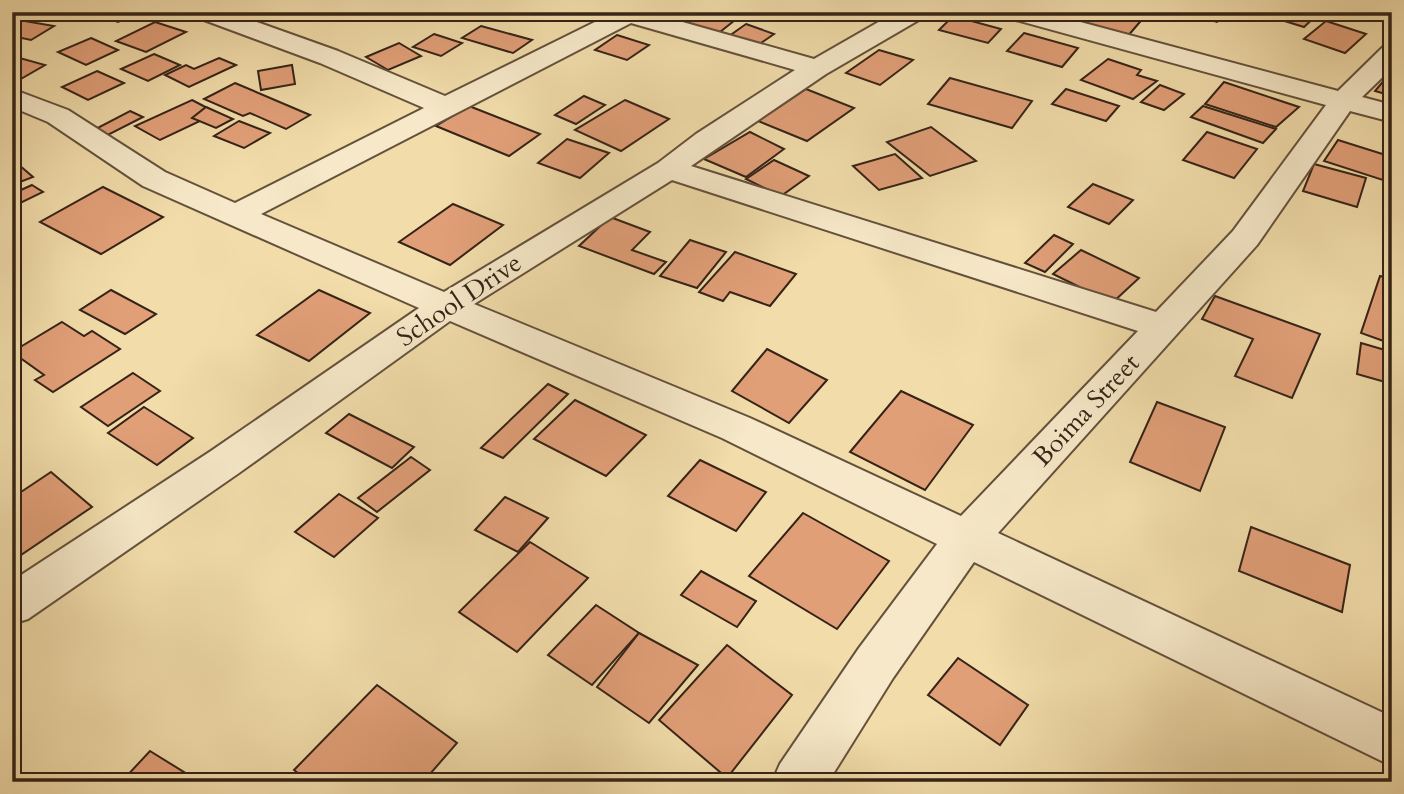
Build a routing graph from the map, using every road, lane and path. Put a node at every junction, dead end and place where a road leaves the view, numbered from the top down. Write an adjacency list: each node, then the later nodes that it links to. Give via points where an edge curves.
1 (205, 12): 9 (street, via 330,57)
2 (915, 12): 6 (street, School Drive)
3 (1014, 12): 8 (street)
4 (623, 14): 6 (street); 9 (street)
5 (1392, 52): 8 (street, Boima Street)
6 (817, 68): 11 (street, School Drive)
7 (12, 97): 12 (street, via 58,116 154,178)
8 (1344, 100): 10 (street); 14 (street, Boima Street, via 1245,238)
9 (446, 107): 12 (street)
10 (1392, 114)
11 (669, 169): 13 (street, School Drive); 14 (street)
12 (237, 214): 13 (street)
13 (449, 304): 15 (street, via 736,428); 16 (street, School Drive)
14 (1164, 327): 15 (street, Boima Street)
15 (966, 539): 17 (street); 18 (street, Boima Street, via 876,663)
16 (12, 605)
17 (1392, 743)
18 (798, 782)

